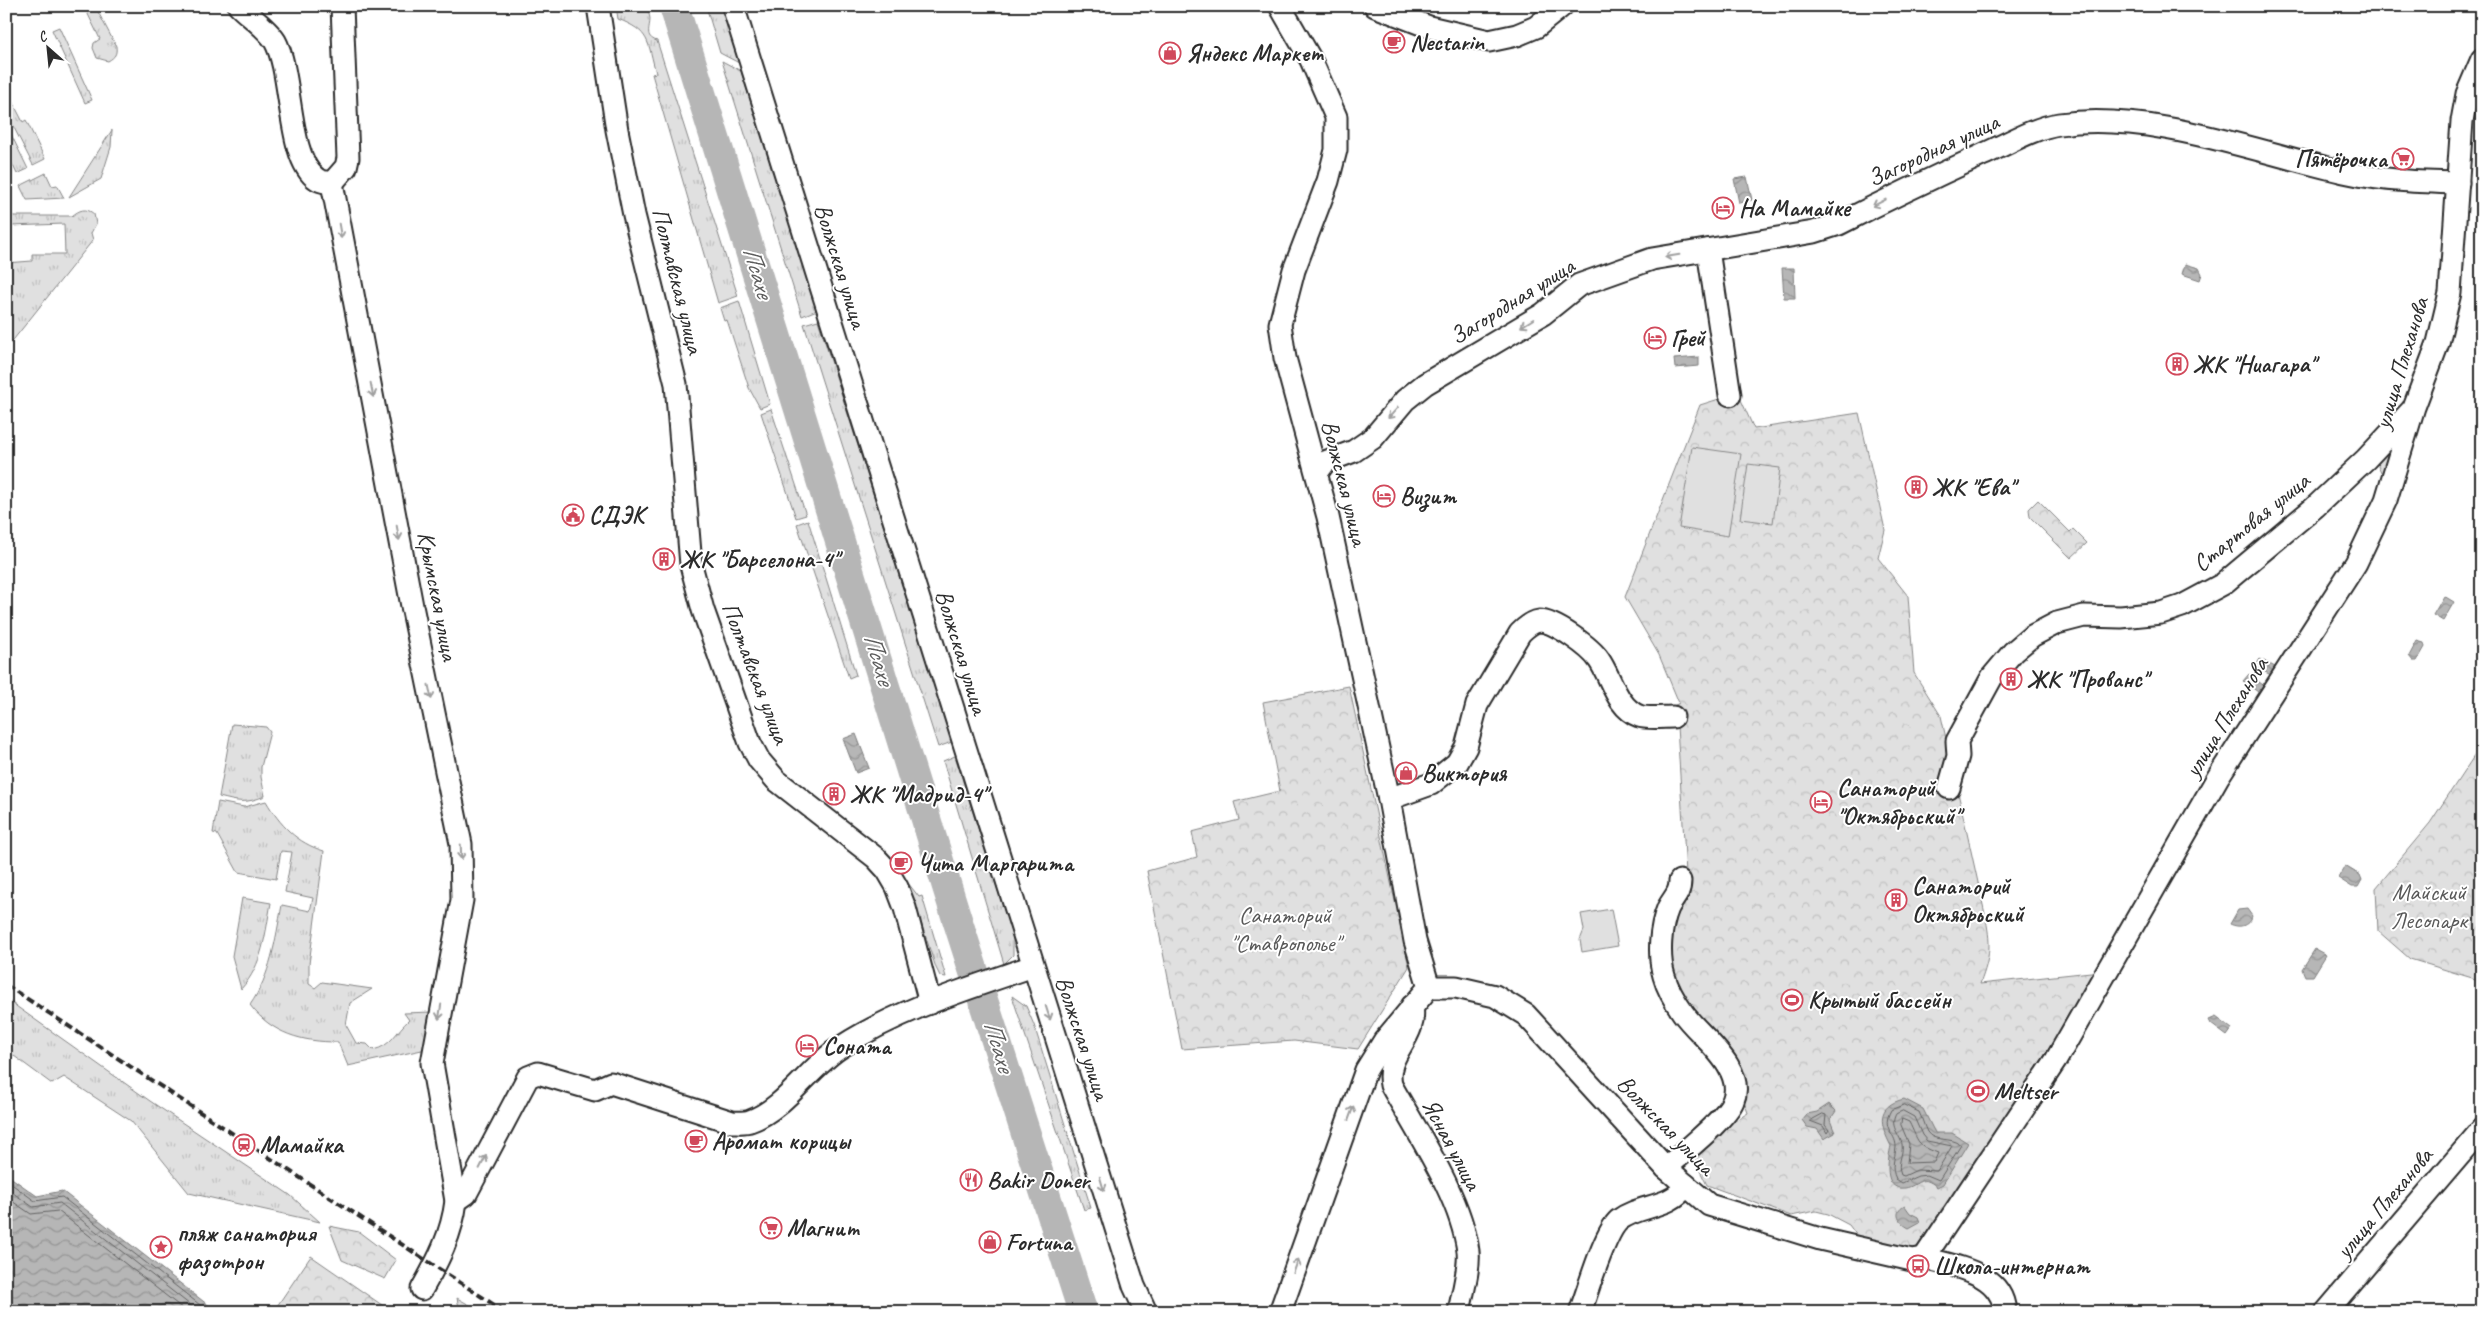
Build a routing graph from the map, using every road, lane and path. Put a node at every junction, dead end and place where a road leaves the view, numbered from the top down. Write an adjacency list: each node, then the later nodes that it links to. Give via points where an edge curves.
1 (239, 6): 9 (street, via 274,40 305,162 318,180)
2 (342, 6): 9 (street, via 348,158 346,167)
3 (598, 6): 21 (street, Полтавская улица, via 634,214 676,384 691,566 703,610 759,760 776,780 876,858 897,887)
4 (732, 6): 19 (street, Волжская улица)
5 (1280, 6): 14 (street, Волжская улица, via 1311,60 1336,117 1336,150 1328,181 1294,270 1280,324 1285,358)
6 (1375, 6): 7 (street, via 1428,27 1489,41 1536,27)
7 (1562, 6)
8 (2482, 60): 10 (street, улица Плеханова, via 2467,94)
9 (332, 183): 26 (street, Крымская улица, one-way to 26, via 461,844 462,900 432,1063)
10 (2458, 183): 11 (street, Загородная улица, one-way to 11, via 2409,182 2350,174 2239,144 2151,126 2097,120 2040,129 1839,224 1814,232); 13 (street, улица Плеханова, via 2450,293 2438,343)
11 (1708, 250): 12 (street); 14 (street, Загородная улица, one-way to 14, via 1652,259 1578,285 1543,314 1425,384 1405,400 1373,438 1354,451 1325,462)
12 (1730, 395)
13 (2414, 407): 16 (street, Стартовая улица, via 2315,507 2222,584 2182,606 2161,613 2084,616 2057,623 2032,636 1992,677 1957,742 1958,756); 27 (street, улица Плеханова, via 2386,500 2356,563 2218,778 2056,1060)
14 (1317, 473): 17 (street, Волжская улица)
15 (1673, 717): 17 (street, via 1639,716 1618,695 1600,661 1588,647 1551,624 1539,621 1520,633 1477,704 1466,747 1457,763 1431,784)
16 (1949, 788)
17 (1389, 799): 20 (street, Волжская улица, via 1415,941)
18 (1680, 881): 24 (street, via 1680,891 1664,919 1661,949 1664,976 1683,1013 1716,1047 1736,1088 1734,1101 1724,1114)
19 (1033, 966): 21 (street); 29 (street, Волжская улица, one-way to 29, via 1134,1286)
20 (1429, 987): 22 (street); 24 (street, Волжская улица, via 1456,987 1494,996 1526,1015)
21 (939, 999): 26 (street, one-way to 21, via 466,1194 528,1077 538,1073 595,1090 612,1083 732,1122 749,1122 764,1115 839,1048 884,1022)
22 (1412, 1006): 30 (street, one-way to 22, via 1366,1070 1384,1040); 31 (street, Ясная улица, via 1414,1016 1410,1033 1392,1061 1389,1074 1391,1085 1451,1195 1463,1226 1468,1254)
23 (2482, 1129): 34 (street, улица Плеханова)
24 (1666, 1168): 25 (street, Волжская улица)
25 (1686, 1185): 27 (street, Волжская улица, via 1709,1205 1820,1239 1912,1260); 32 (street, via 1676,1197 1628,1215 1610,1230)
26 (456, 1201): 28 (street, Крымская улица, via 448,1241)
27 (1924, 1258): 33 (street, via 1980,1274 2001,1294)
28 (422, 1289)
29 (1146, 1312)
30 (1280, 1312)
31 (1459, 1312)
32 (1580, 1312)
33 (2005, 1312)
34 (2326, 1312)

